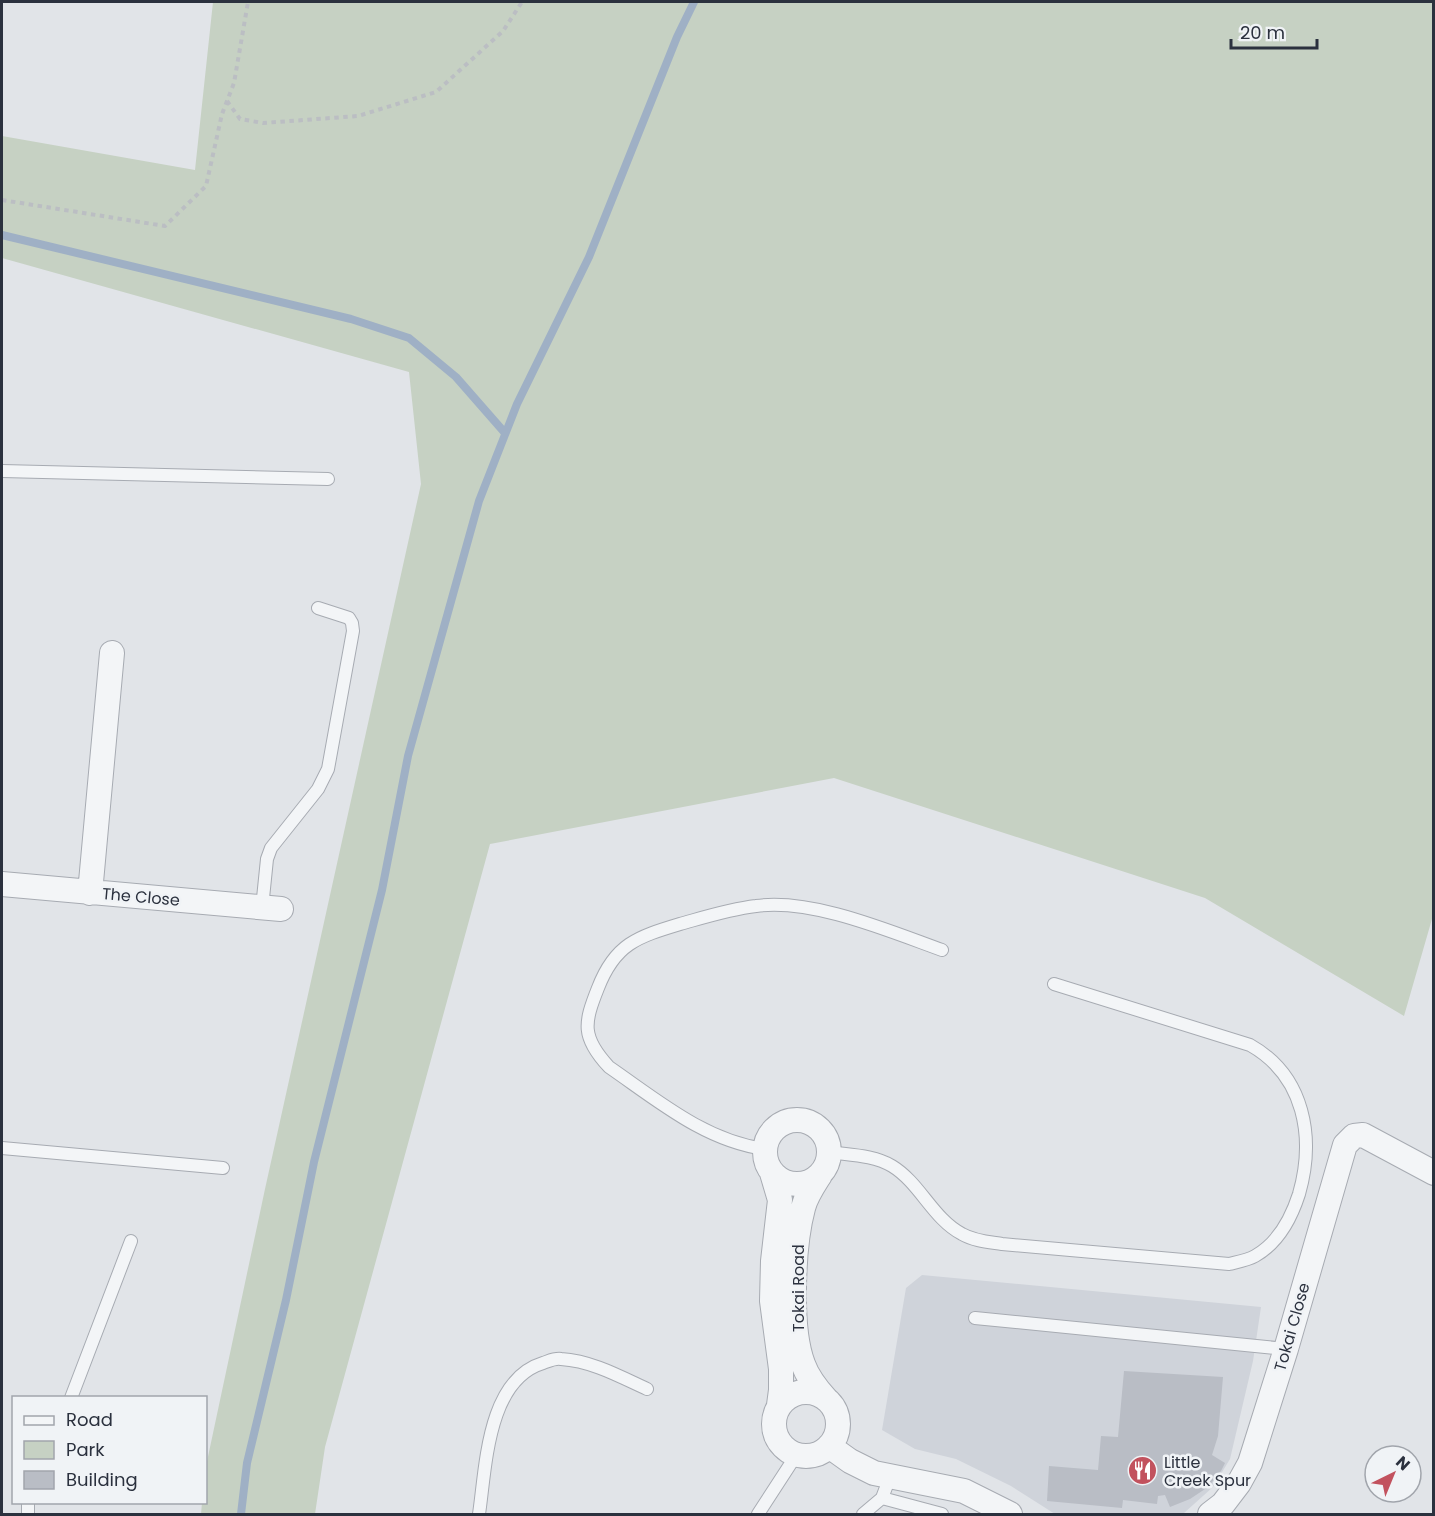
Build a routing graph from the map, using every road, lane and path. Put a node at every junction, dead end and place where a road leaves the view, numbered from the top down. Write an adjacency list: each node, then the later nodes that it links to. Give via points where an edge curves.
1 (248, 2): 3 (path, via 234,83)
2 (522, 2): 3 (path, via 503,31 436,92 358,116 263,123 240,119)
3 (227, 101): 4 (path, via 206,186 165,226)
4 (2, 200)
5 (2, 471): 6 (lane)
6 (328, 479)
7 (318, 608): 11 (lane, via 344,615 352,623 353,631 328,769 267,859)
8 (112, 653): 10 (street)
9 (2, 884): 10 (street, The Close)
10 (90, 892): 11 (street, The Close)
11 (271, 909)
12 (942, 950): 15 (lane, via 822,911 782,905 756,906 652,932 615,956 606,968 588,1015 591,1043 600,1057 687,1120 717,1136)
13 (1054, 984): 16 (lane, via 1250,1046 1278,1066 1290,1084 1305,1123 1306,1160 1295,1206 1270,1246 1253,1257 1228,1264 975,1239 946,1222 895,1168 872,1158)
14 (2, 1148): 17 (lane)
15 (765, 1149): 16 (street, via 779,1125 799,1120 818,1128 825,1136); 18 (street)
16 (829, 1152): 20 (street)
17 (223, 1168)
18 (772, 1173): 20 (street, via 790,1184 811,1182); 27 (street, Tokai Road, via 780,1200 772,1301 781,1369)
19 (1434, 1173): 23 (street, Tokai Close, via 1359,1135 1349,1140)
20 (820, 1175): 26 (street, Tokai Road, via 803,1206 795,1304 802,1364)
21 (131, 1241): 25 (lane)
22 (975, 1318): 23 (lane)
23 (1286, 1349): 36 (street, Tokai Close, via 1250,1463 1239,1483)
24 (647, 1389): 32 (lane, via 586,1363 558,1359 533,1366 514,1382 501,1401 489,1444)
25 (72, 1396)
26 (826, 1399): 27 (street, via 806,1391); 28 (street, via 833,1406 838,1427)
27 (779, 1405): 29 (street, via 775,1414 776,1434 780,1443)
28 (829, 1446): 29 (street, via 814,1455); 30 (street, via 874,1473)
29 (797, 1454): 33 (lane)
30 (886, 1488): 31 (street, via 937,1484 963,1491); 34 (lane); 35 (lane)
31 (999, 1512)
32 (479, 1515)
33 (758, 1515)
34 (863, 1515)
35 (942, 1515)
36 (1210, 1515)

